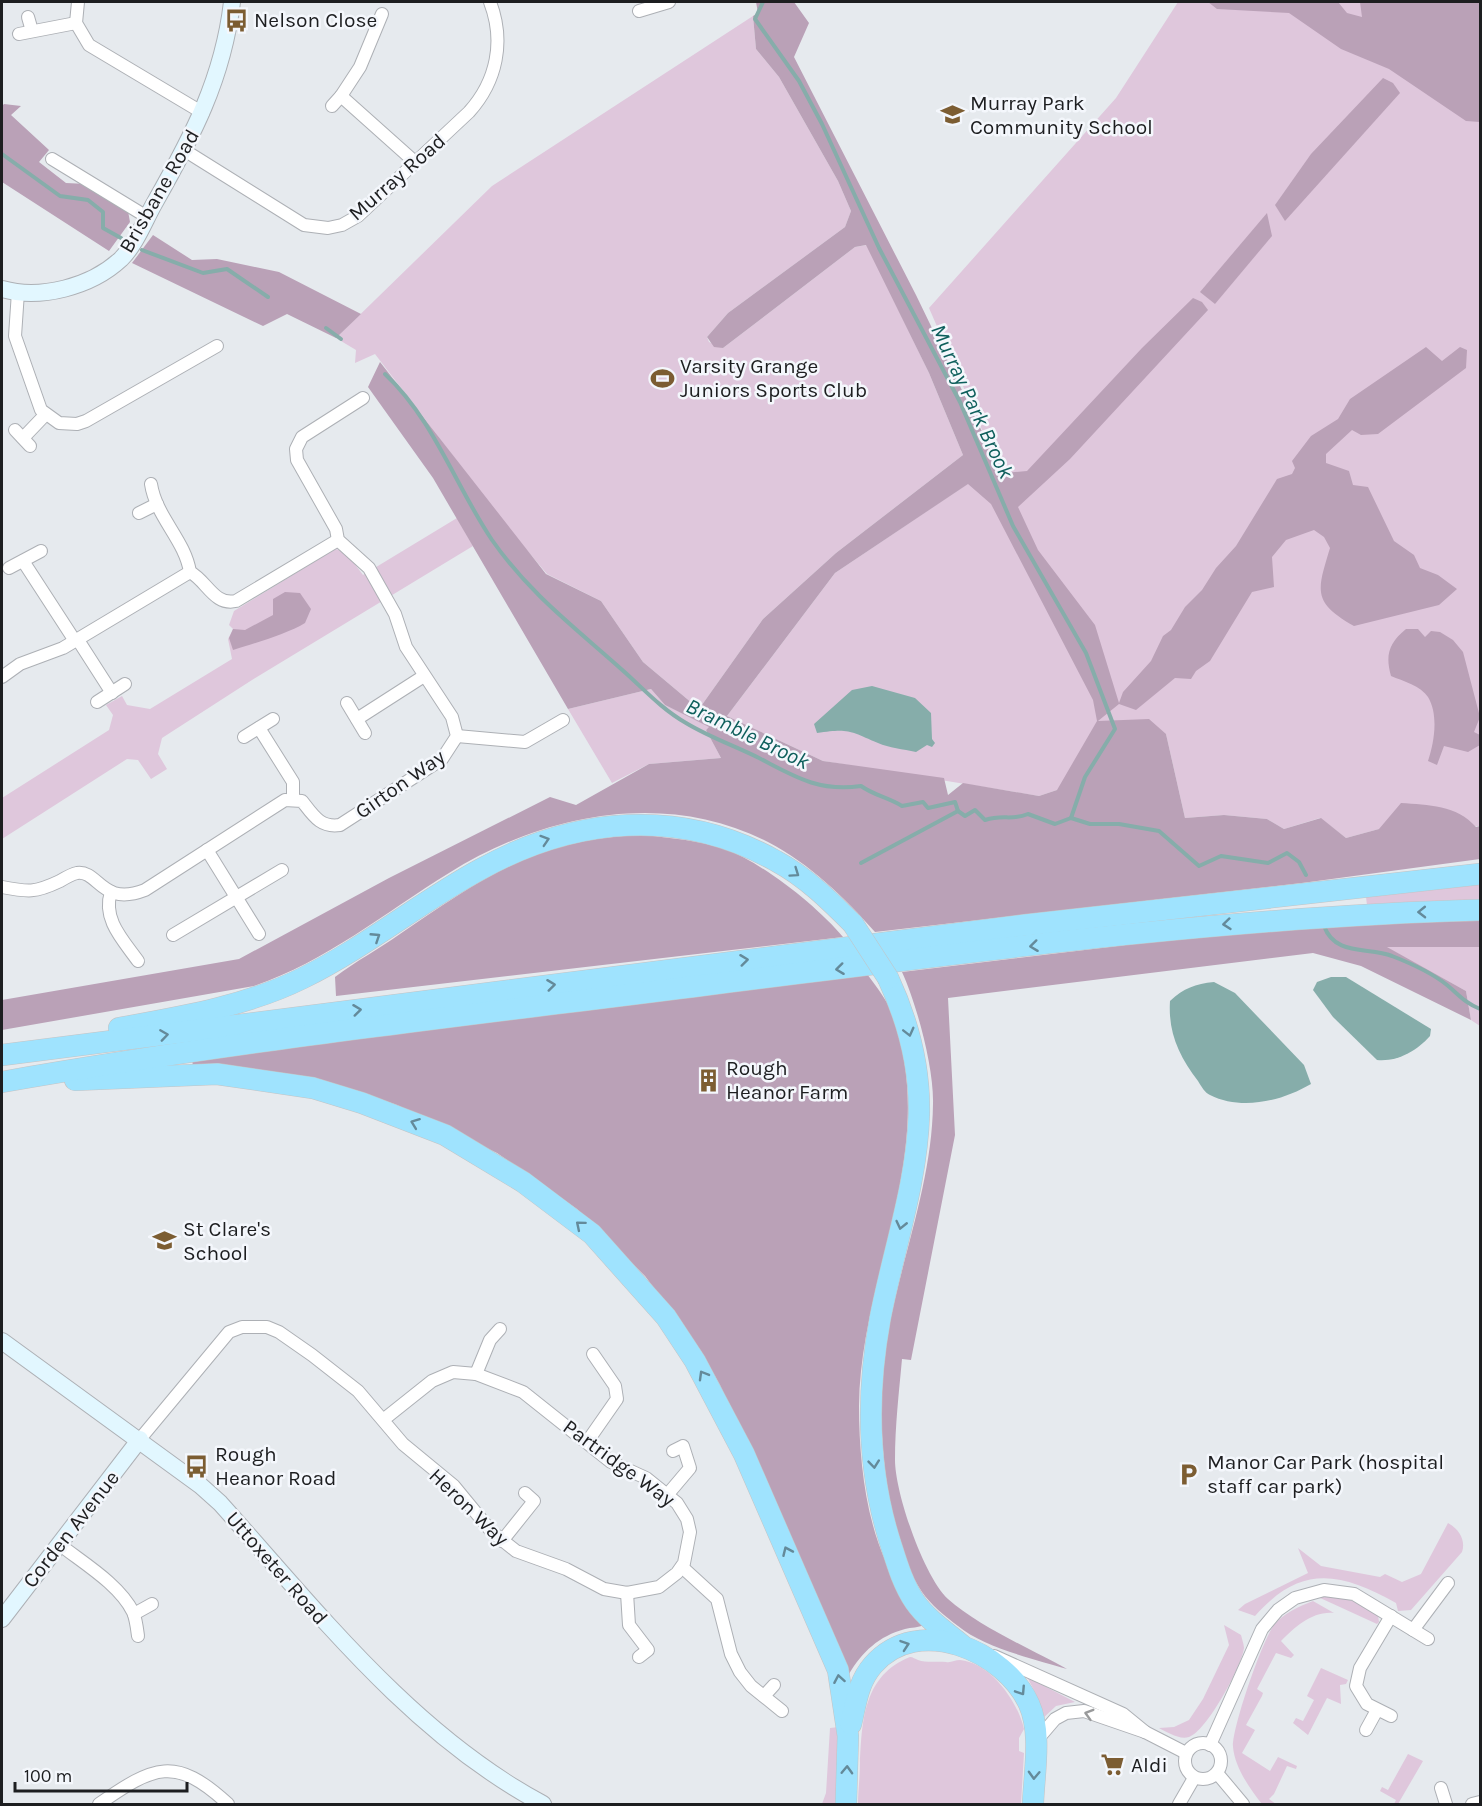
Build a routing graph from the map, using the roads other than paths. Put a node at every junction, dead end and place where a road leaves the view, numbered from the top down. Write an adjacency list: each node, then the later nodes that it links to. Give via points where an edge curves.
1 (78, 2): 8 (street)
2 (231, 2): 13 (main road, Brisbane Road, via 220,64)
3 (490, 2): 16 (street, Murray Road, via 496,18 498,48 487,89 470,112)
4 (669, 2): 5 (street)
5 (639, 11)
6 (382, 14): 11 (street, via 360,67)
7 (28, 17): 9 (street)
8 (76, 22): 9 (street); 13 (street, via 89,45)
9 (32, 31): 10 (street)
10 (19, 34)
11 (341, 96): 12 (street); 16 (street)
12 (332, 106)
13 (203, 113): 14 (main road, Brisbane Road)
14 (184, 150): 16 (street, Murray Road, via 303,225 322,228 342,225 358,216); 17 (main road, Brisbane Road)
15 (52, 159): 17 (street)
16 (416, 163)
17 (147, 217): 18 (main road, Brisbane Road, via 127,251 103,272 63,289)
18 (10, 290): 21 (street, via 17,343)
19 (217, 346): 21 (street, via 203,347 86,421 59,423)
20 (363, 398): 26 (street, Girton Way, via 302,437 296,449 297,460 336,529)
21 (45, 415): 22 (street)
22 (23, 438)
23 (151, 484): 24 (street)
24 (157, 504): 25 (street); 30 (street, via 188,558)
25 (139, 513)
26 (338, 540): 30 (street, via 229,603 216,597); 32 (street, Girton Way, via 369,568)
27 (41, 551): 28 (street)
28 (23, 561): 29 (street); 31 (street)
29 (9, 568)
30 (190, 572): 31 (street)
31 (76, 640): 33 (street, via 20,664); 35 (street)
32 (424, 676): 39 (street); 43 (street, Girton Way, via 452,717)
33 (2, 677)
34 (125, 684): 35 (street)
35 (112, 693): 36 (street)
36 (97, 702)
37 (347, 703): 39 (street)
38 (273, 719): 41 (street)
39 (357, 719): 42 (street)
40 (563, 720): 43 (street, via 525,742)
41 (259, 728): 44 (street); 45 (street, via 293,782)
42 (365, 733)
43 (457, 736): 45 (street, Girton Way, via 442,759 340,825 320,823 302,801)
44 (244, 737)
45 (293, 799): 46 (street, via 285,800)
46 (207, 850): 50 (street, via 145,890 128,896); 51 (street)
47 (282, 870): 51 (street)
48 (1480, 874): 56 (highway, one-way to 48, via 1025,925)
49 (2, 887): 50 (street, via 28,892 42,890 76,873 87,874)
50 (111, 892): 55 (street, via 108,914)
51 (237, 897): 53 (street); 54 (street)
52 (1480, 910): 57 (highway, one-way to 57, via 1344,915 1148,932 290,1038)
53 (259, 934)
54 (173, 935)
55 (138, 961)
56 (2, 1054): 80 (highway, one-way to 80, bridge, via 211,1008 282,988 338,960 508,855 542,841 601,826 682,828 743,846 794,872 853,924 888,978 909,1033 919,1115 910,1184 880,1319 871,1382 874,1466 885,1528 903,1580 921,1609)
57 (2, 1083): 89 (highway, one-way to 57, via 835,1662 722,1409 666,1317 592,1234 558,1206 445,1135 314,1088 217,1074)
58 (500, 1329): 61 (street, via 490,1340)
59 (2, 1341): 63 (main road, Uttoxeter Road)
60 (593, 1354): 64 (street, via 615,1386 617,1399)
61 (476, 1374): 62 (street, Partridge Way, via 461,1371 440,1376); 64 (street, Partridge Way, via 523,1392)
62 (383, 1420): 63 (street, Heron Way, via 358,1391 285,1336 256,1326 229,1332); 68 (street, Heron Way, via 415,1456 462,1495)
63 (140, 1439): 69 (main road, Corden Avenue); 99 (main road, Uttoxeter Road, via 220,1503 342,1641 415,1710 487,1769)
64 (587, 1442): 67 (street, Partridge Way, via 614,1464 646,1478)
65 (673, 1450): 67 (street, via 683,1446 690,1466)
66 (525, 1493): 68 (street, via 534,1501)
67 (668, 1494): 70 (street, Partridge Way, via 682,1510 689,1528 689,1547)
68 (502, 1541): 72 (street, Heron Way, via 516,1551 566,1569 600,1587)
69 (59, 1544): 74 (street, via 106,1581); 76 (main road, Corden Avenue)
70 (682, 1567): 72 (street, Heron Way, via 659,1587); 83 (street, via 717,1599 735,1664)
71 (1448, 1583): 77 (street)
72 (627, 1593): 81 (street, via 628,1625 648,1650)
73 (152, 1604): 74 (street)
74 (134, 1614): 78 (street)
75 (1391, 1616): 77 (street); 84 (street, via 1356,1680 1358,1692); 91 (street, via 1354,1594 1332,1590 1284,1605 1258,1637)
76 (2, 1618)
77 (1413, 1630): 79 (street)
78 (138, 1636)
79 (1428, 1639)
80 (971, 1649): 88 (street, via 999,1657 1123,1714); 89 (highway, one-way to 80, via 862,1681 882,1656 919,1641); 90 (highway, one-way to 90, via 1005,1671 1020,1688 1033,1715)
81 (639, 1657)
82 (774, 1685): 83 (street)
83 (764, 1696): 85 (street)
84 (1377, 1710): 86 (street); 87 (street)
85 (782, 1711)
86 (1391, 1716)
87 (1366, 1730)
88 (1144, 1732): 90 (street, one-way to 90, via 1075,1711 1055,1719); 92 (street)
89 (848, 1736): 100 (highway, one-way to 89)
90 (1035, 1745): 101 (highway, one-way to 101)
91 (1210, 1745): 92 (street, via 1201,1743); 93 (street, via 1221,1759)
92 (1186, 1753): 94 (street, via 1186,1770)
93 (1217, 1773): 94 (street, via 1205,1780); 103 (street)
94 (1194, 1778): 102 (street)
95 (1442, 1788): 104 (street)
96 (1480, 1802): 105 (street)
97 (99, 1804): 98 (street, via 134,1780 166,1771 198,1779)
98 (228, 1804)
99 (543, 1804)
100 (846, 1804)
101 (1033, 1804)
102 (1179, 1804)
103 (1243, 1804)
104 (1446, 1804)
105 (1472, 1804)

